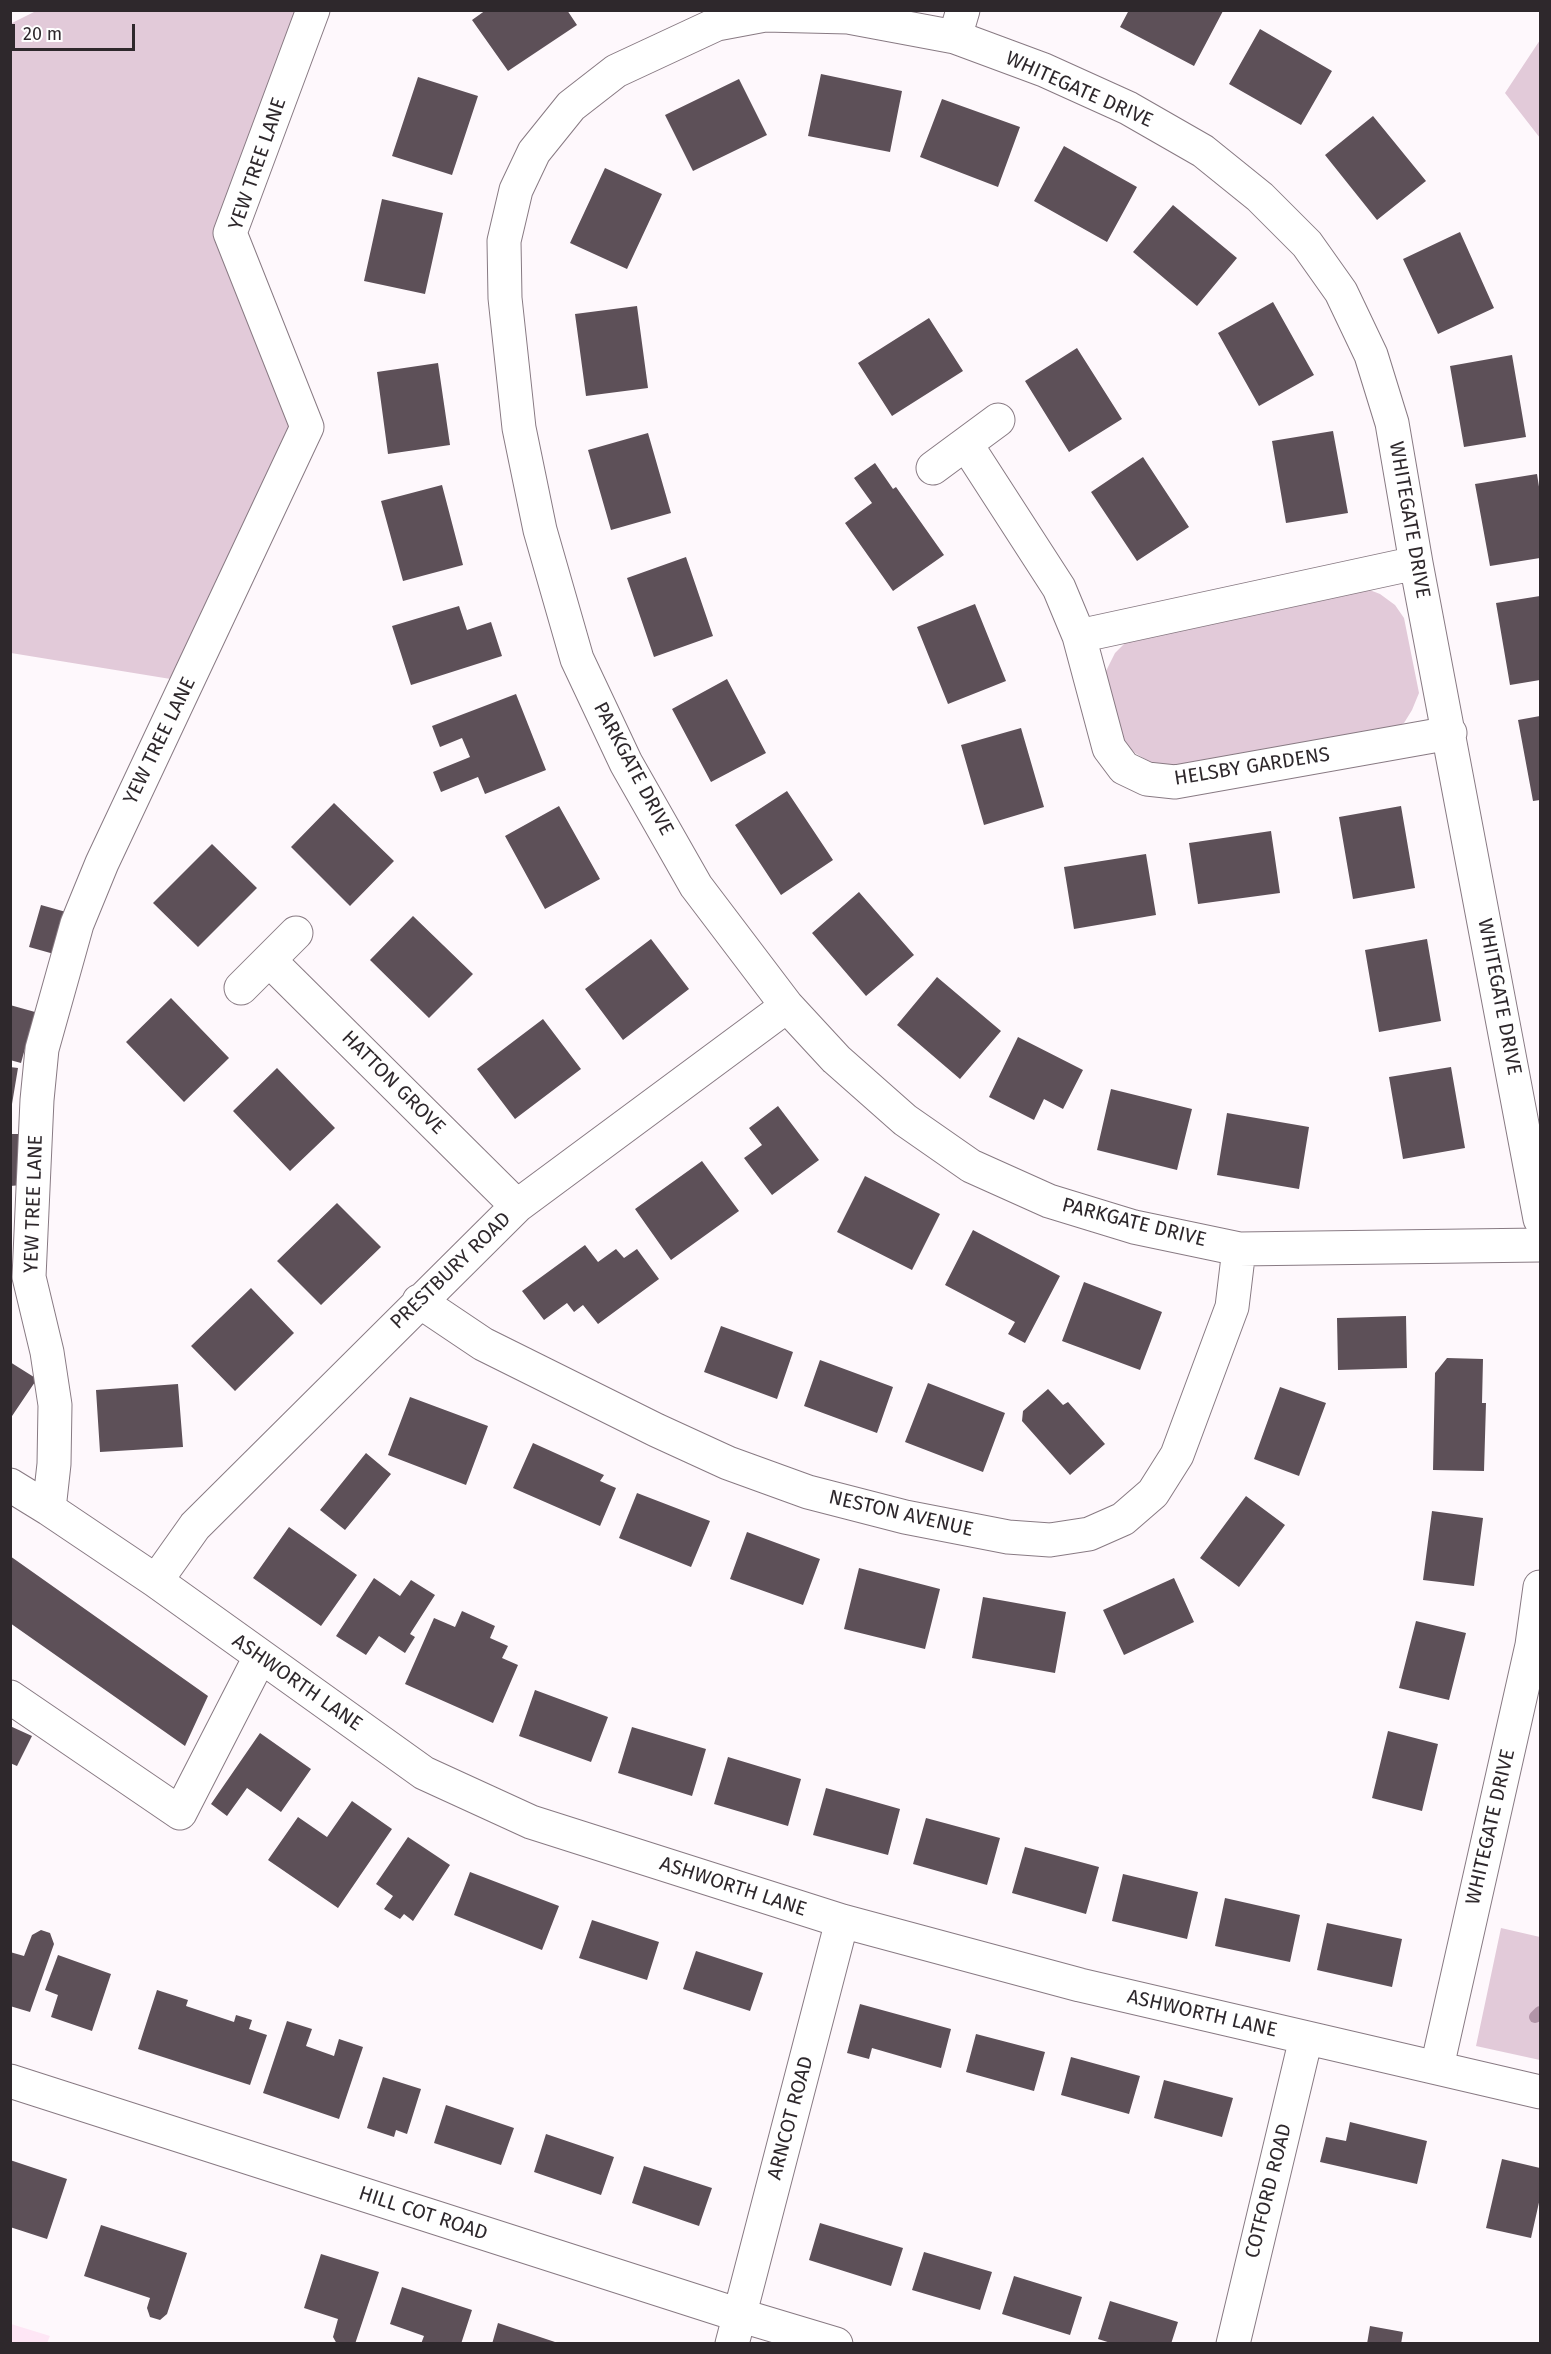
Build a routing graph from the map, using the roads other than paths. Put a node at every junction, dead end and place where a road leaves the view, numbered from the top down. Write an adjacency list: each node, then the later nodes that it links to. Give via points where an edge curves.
1 (314, 10): 18 (street, YEW TREE LANE, via 230,233 307,427 77,924 42,1049)
2 (959, 24): 6 (street, WHITEGATE DRIVE, via 1044,70 1128,108 1203,151 1260,197 1307,244 1341,292 1371,355 1392,423); 12 (street, PARKGATE DRIVE, via 765,15 717,24 670,44 616,71 572,106 534,152 516,190 504,242 505,298 519,428 540,530 577,659 626,763 696,886)
3 (998, 420): 4 (street)
4 (966, 444): 5 (street); 7 (street, HELSBY GARDENS, via 1059,588)
5 (933, 468)
6 (1416, 563): 7 (street); 8 (street, WHITEGATE DRIVE)
7 (1079, 636): 8 (street, HELSBY GARDENS, via 1109,748 1124,768 1147,779 1174,782)
8 (1450, 733): 14 (street, WHITEGATE DRIVE)
9 (296, 933): 10 (street)
10 (269, 960): 11 (street); 13 (street, HATTON GROVE)
11 (241, 988)
12 (787, 1006): 13 (street, PRESTBURY ROAD); 17 (street, PARKGATE DRIVE, via 836,1059 905,1120 971,1166 1049,1201 1134,1227)
13 (517, 1206): 19 (street, PRESTBURY ROAD)
14 (1540, 1219)
15 (10, 1244): 18 (street)
16 (1540, 1245): 17 (street, PARKGATE DRIVE)
17 (1239, 1249): 19 (street, NESTON AVENUE, via 1232,1307 1177,1455 1153,1493 1123,1519 1089,1534 1050,1540 1008,1537 905,1517 808,1492 728,1463 483,1344)
18 (29, 1277): 21 (street, YEW TREE LANE, via 55,1405)
19 (419, 1301): 22 (street, PRESTBURY ROAD, via 195,1526)
20 (10, 1485): 21 (street, ASHWORTH LANE)
21 (50, 1509): 22 (street, ASHWORTH LANE)
22 (156, 1581): 24 (street, ASHWORTH LANE)
23 (1540, 1587): 28 (street, WHITEGATE DRIVE, via 1532,1645)
24 (260, 1657): 25 (street, via 180,1813); 26 (street, ASHWORTH LANE, via 424,1773 531,1822)
25 (10, 1697)
26 (842, 1922): 27 (street, ASHWORTH LANE, via 1080,1985); 31 (street, ARNCOT ROAD)
27 (1306, 2038): 28 (street, ASHWORTH LANE); 33 (street, COTFORD ROAD)
28 (1437, 2067): 30 (street, ASHWORTH LANE)
29 (10, 2081): 31 (street, HILL COT ROAD)
30 (1540, 2092)
31 (736, 2329): 32 (street, HILL COT ROAD)
32 (836, 2343)
33 (1233, 2343)

